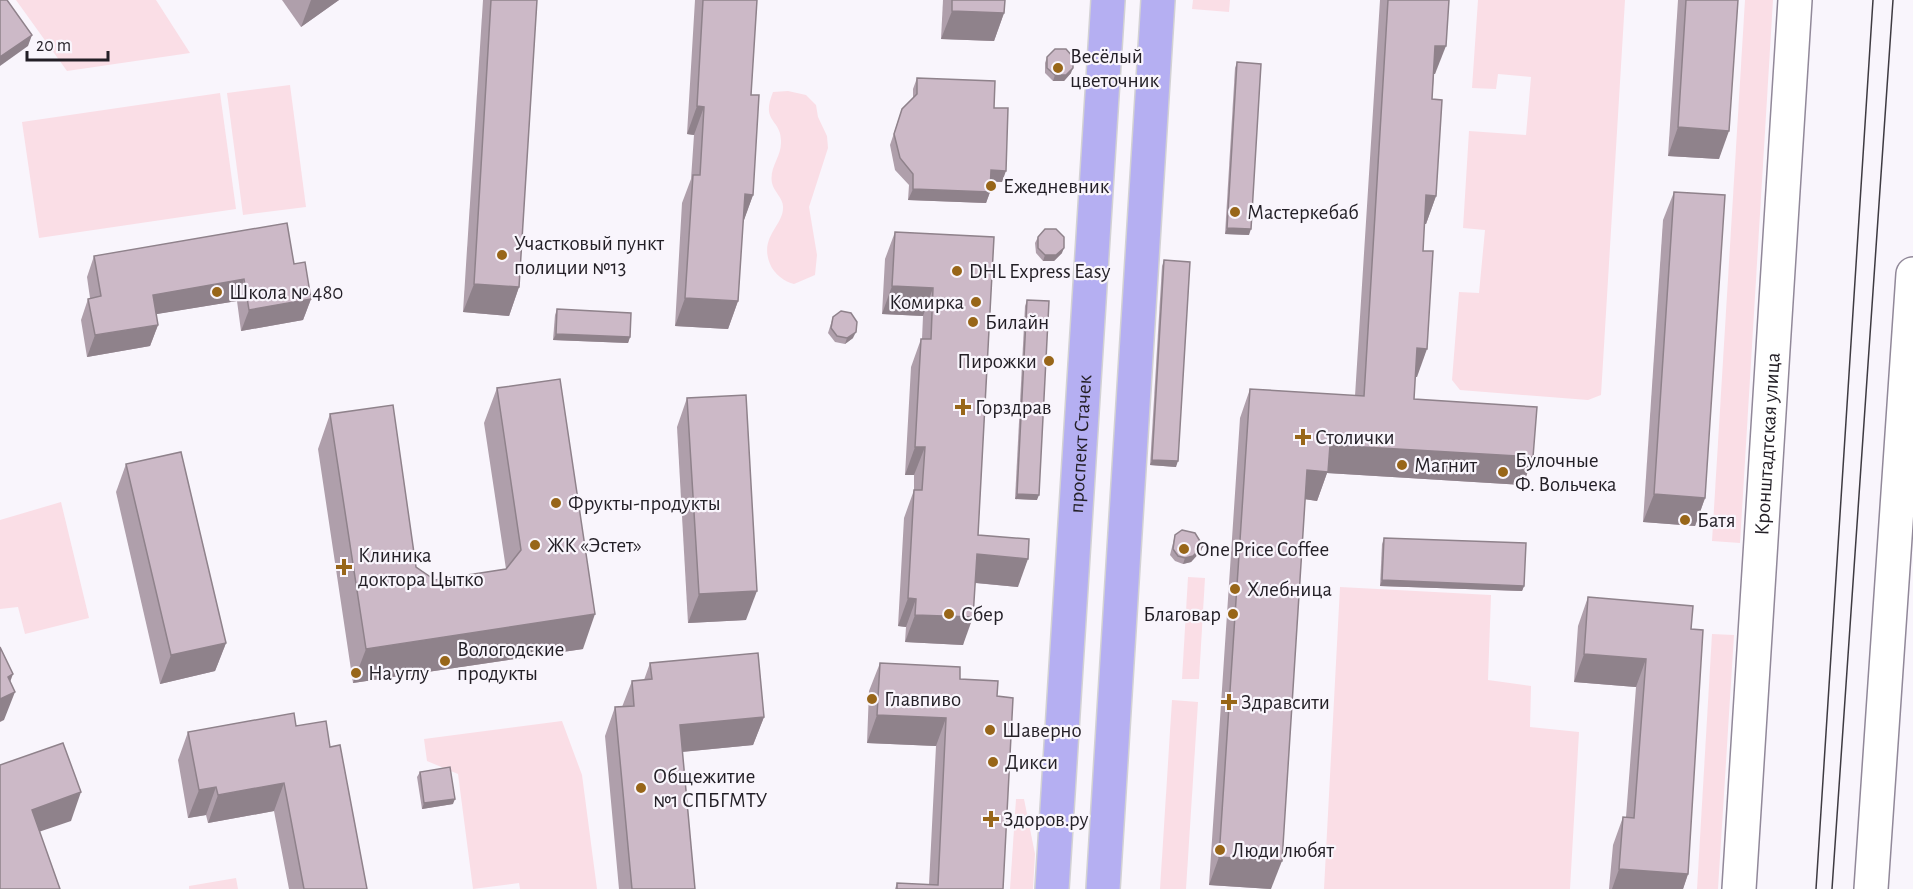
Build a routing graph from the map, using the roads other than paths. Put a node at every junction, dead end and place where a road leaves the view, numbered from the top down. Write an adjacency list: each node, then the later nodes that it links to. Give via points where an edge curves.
1 (1108, 0): 6 (main road, проспект Стачек)
2 (1158, 0): 7 (main road)
3 (1795, 0): 8 (street, Кронштадтская улица)
4 (1913, 274): 5 (street)
5 (1908, 421): 9 (street)
6 (1052, 889)
7 (1102, 889)
8 (1739, 889)
9 (1871, 889)

